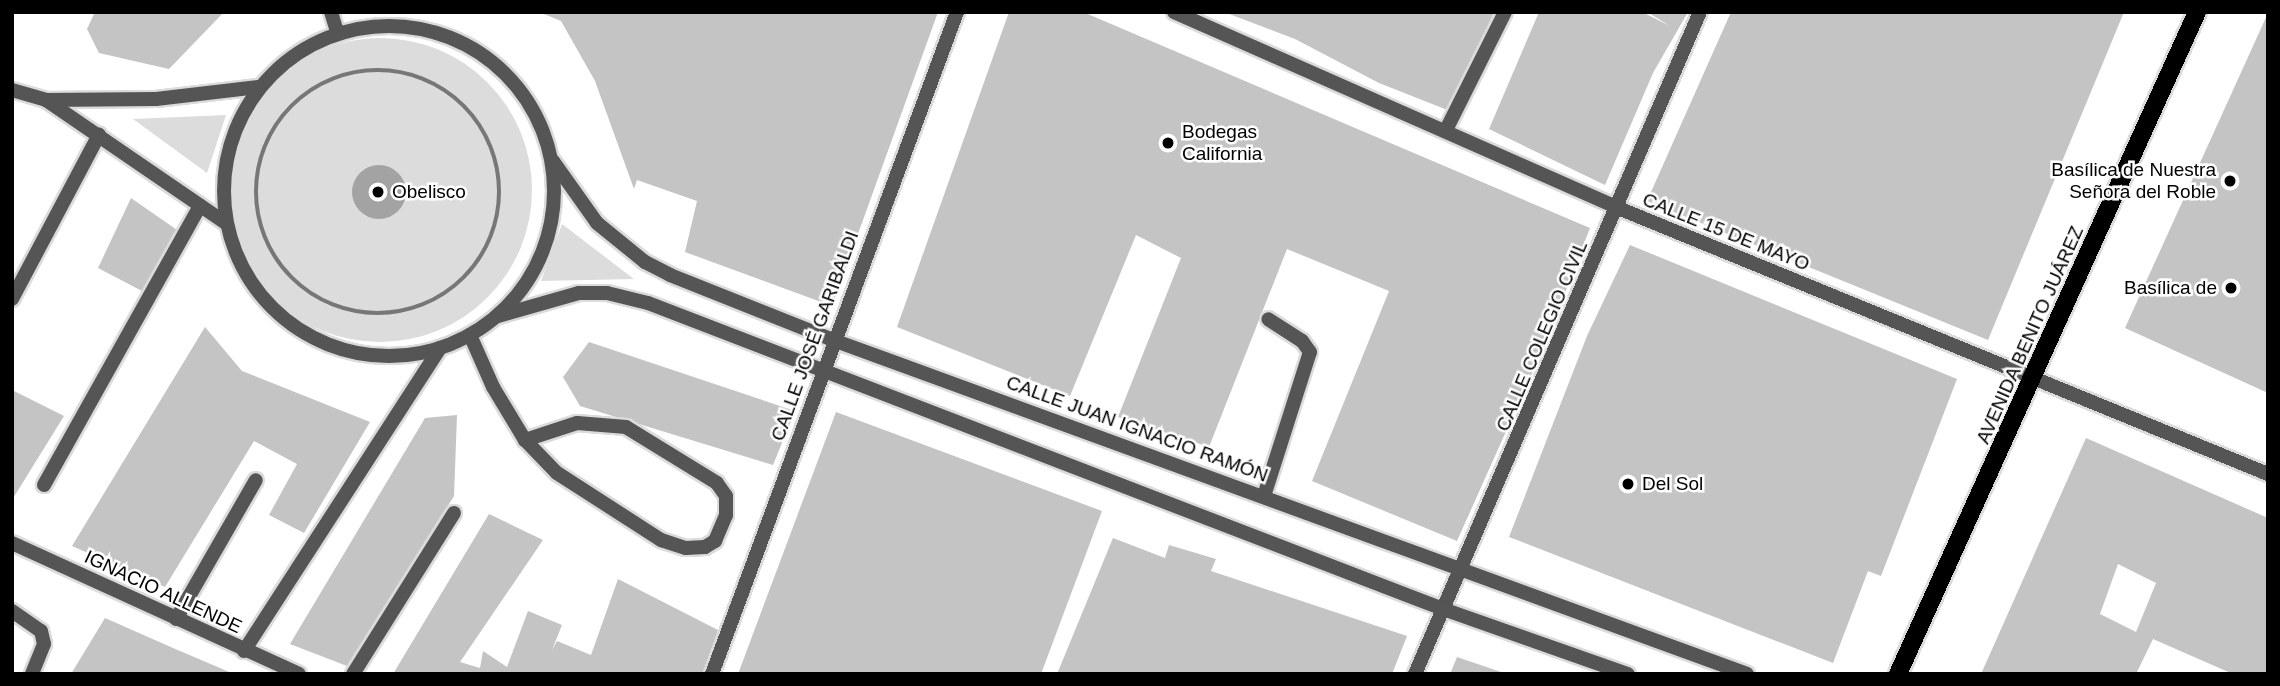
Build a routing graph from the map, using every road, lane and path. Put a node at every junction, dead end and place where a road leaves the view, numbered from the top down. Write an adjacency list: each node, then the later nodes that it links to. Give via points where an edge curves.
1 (331, 12): 7 (street)
2 (957, 12): 22 (street, CALLE JOSÉ GARIBALDI)
3 (1174, 12): 11 (street, CALLE 15 DE MAYO)
4 (1505, 12): 11 (street)
5 (1700, 12): 15 (street, CALLE COLEGIO CIVIL)
6 (2197, 12): 25 (main road, AVENIDA BENITO JUÁREZ)
7 (337, 32): 8 (street, via 294,54); 13 (street, via 377,25 417,27 491,60 519,88 540,122)
8 (258, 87): 10 (street, via 156,99); 16 (street, via 235,126 226,160)
9 (12, 90): 10 (street)
10 (46, 100): 12 (street)
11 (1446, 130): 15 (street, CALLE 15 DE MAYO)
12 (99, 135): 14 (street); 18 (street)
13 (553, 161): 19 (street, via 555,204 546,245 527,284); 22 (street, CALLE JUAN IGNACIO RAMÓN, via 597,223 645,262)
14 (200, 206): 16 (street); 29 (street)
15 (1618, 208): 25 (street, CALLE 15 DE MAYO); 33 (street, CALLE COLEGIO CIVIL)
16 (224, 222): 23 (street, via 237,258 258,294 289,323 325,344 366,355 408,355)
17 (279, 266): 17 (path, via 261,232 256,181 260,156 277,121 304,93 339,75 377,69 415,75 453,95 482,127 498,166 500,208 487,248 462,282 426,305 385,314 343,309 308,293)
18 (12, 299)
19 (498, 316): 21 (street); 24 (street, via 562,295 607,293 648,303)
20 (1268, 320): 30 (street, via 1302,341 1310,352)
21 (470, 335): 23 (street); 26 (street, via 492,387)
22 (833, 340): 24 (street, CALLE JOSÉ GARIBALDI); 30 (street, CALLE JUAN IGNACIO RAMÓN)
23 (440, 348): 37 (street)
24 (823, 372): 34 (street); 41 (street, CALLE JOSÉ GARIBALDI)
25 (2033, 380): 27 (street, CALLE 15 DE MAYO); 45 (main road, AVENIDA BENITO JUÁREZ)
26 (525, 440): 26 (street, via 556,473 661,540 685,548 705,547 715,541 726,515 726,496 717,484 626,427 577,423)
27 (2268, 474)
28 (256, 480): 36 (street)
29 (44, 485)
30 (1264, 496): 33 (street, CALLE JUAN IGNACIO RAMÓN)
31 (454, 513): 40 (street)
32 (12, 543): 36 (street, IGNACIO ALLENDE)
33 (1464, 568): 34 (street, CALLE COLEGIO CIVIL); 44 (street, CALLE JUAN IGNACIO RAMÓN)
34 (1443, 609): 42 (street, CALLE COLEGIO CIVIL); 43 (street)
35 (12, 611): 38 (street, via 41,631 44,644)
36 (176, 619): 37 (street, IGNACIO ALLENDE)
37 (244, 651): 39 (street, IGNACIO ALLENDE)
38 (32, 674)
39 (299, 674)
40 (353, 674)
41 (712, 674)
42 (1415, 674)
43 (1628, 674)
44 (1747, 674)
45 (1898, 674)

